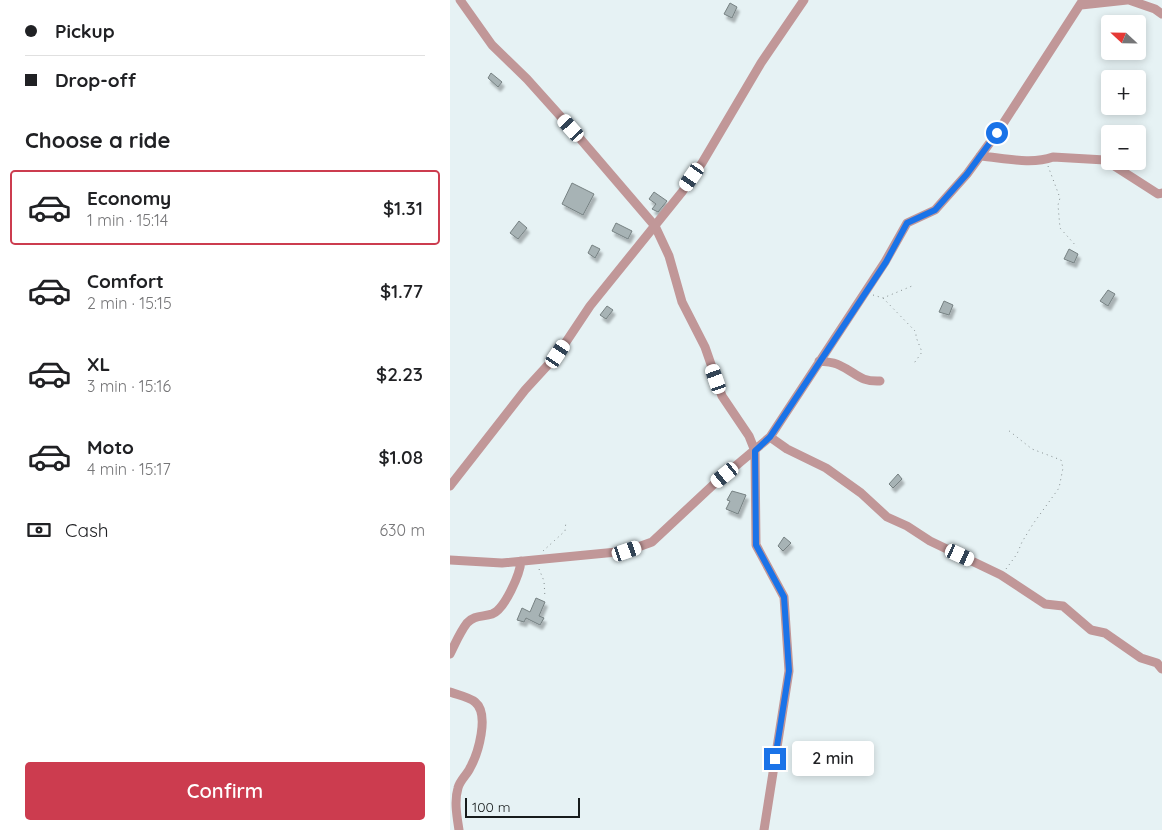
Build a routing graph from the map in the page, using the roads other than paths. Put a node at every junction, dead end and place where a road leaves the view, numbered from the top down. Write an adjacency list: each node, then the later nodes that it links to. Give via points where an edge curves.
1 (460, 0): 8 (street, via 492,45 565,121)
2 (804, 0): 8 (street, via 760,63 702,163)
3 (1128, 0): 4 (street); 5 (street)
4 (1082, 2): 6 (street)
5 (1162, 14)
6 (980, 156): 7 (street, via 1019,160 1053,157 1105,160); 9 (street, via 935,210 907,223 886,262)
7 (1162, 194)
8 (655, 226): 12 (street, via 682,302 705,347 722,396 749,436); 13 (street, via 590,306 558,354 525,390)
9 (819, 361): 10 (street, via 839,365 868,381); 11 (street)
10 (880, 381)
11 (770, 437): 12 (street); 17 (street, via 786,449 826,468 887,517 1001,575 1045,604 1064,606 1091,630 1105,633)
12 (755, 451): 15 (street, via 652,542 627,551); 20 (street, via 756,545 784,597 789,671)
13 (450, 486)
14 (450, 560): 15 (street)
15 (521, 561): 16 (street, via 508,597 494,614 474,618 467,624)
16 (450, 654)
17 (1162, 669)
18 (450, 692): 19 (street, via 477,704 483,721 472,765 458,786)
19 (459, 830)
20 (764, 830)

